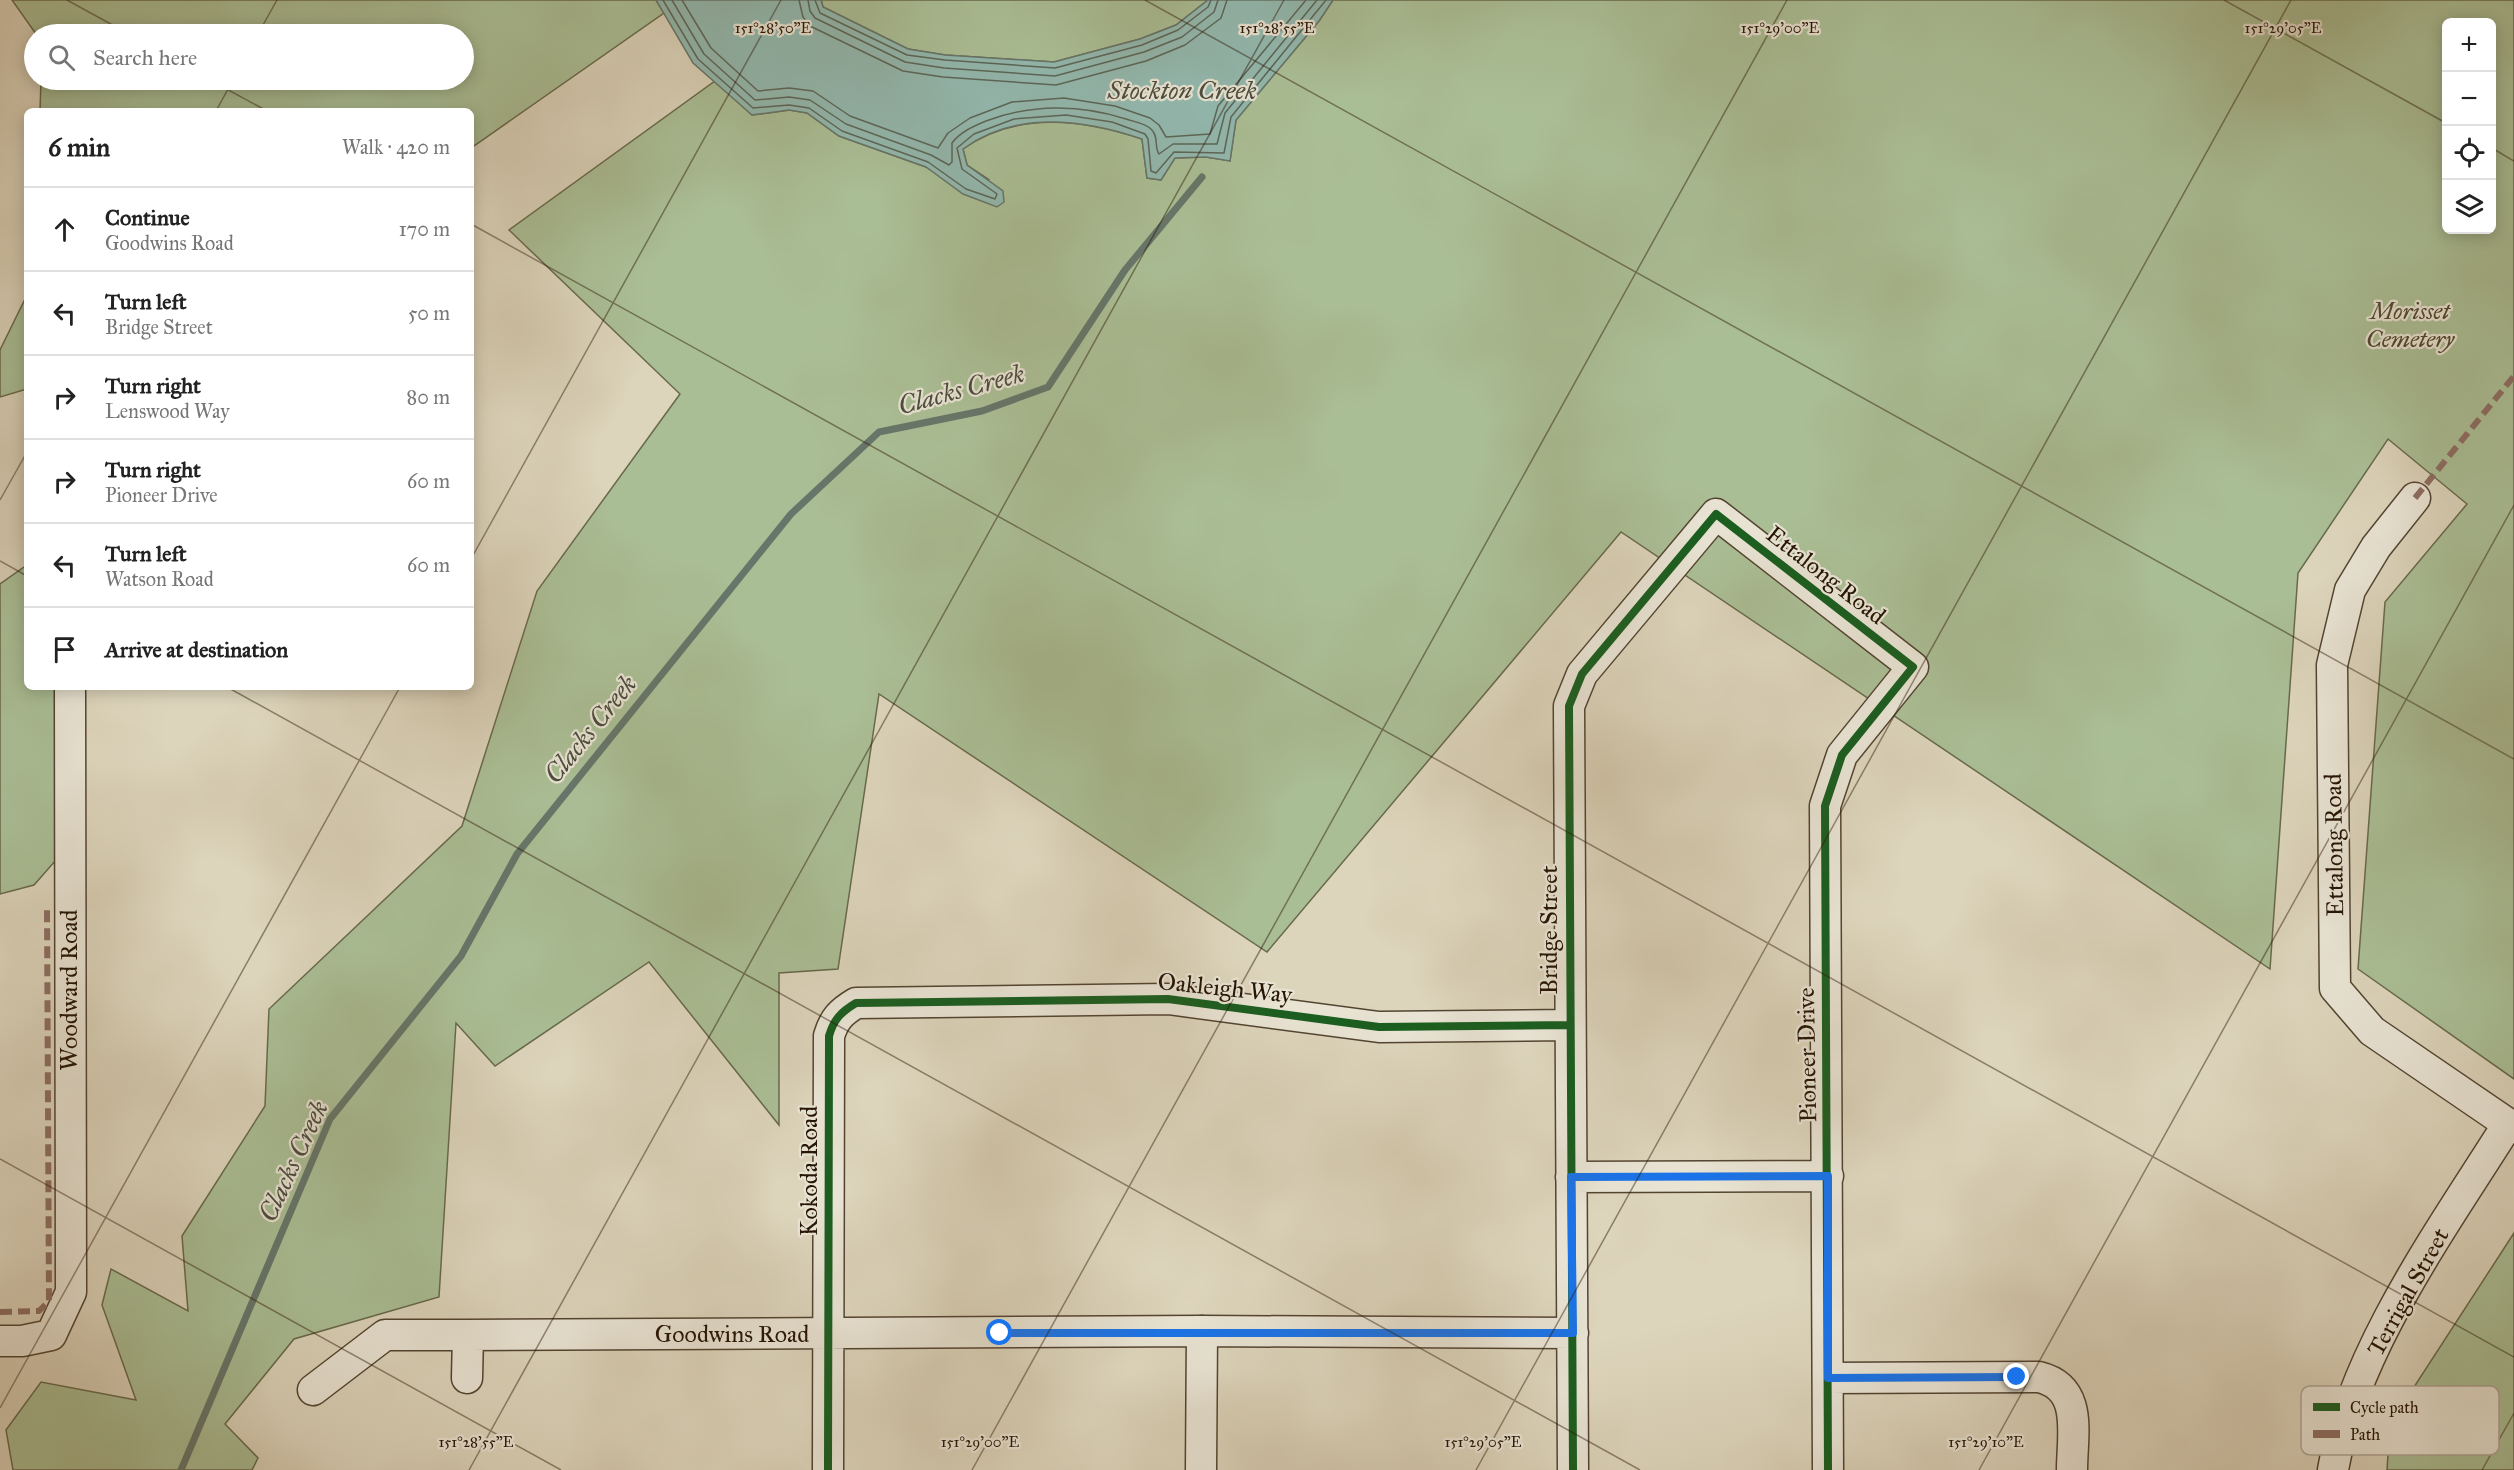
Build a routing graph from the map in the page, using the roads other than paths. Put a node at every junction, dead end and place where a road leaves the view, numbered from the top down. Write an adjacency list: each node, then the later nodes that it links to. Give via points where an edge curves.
1 (2415, 498): 7 (street, Ettalong Road, via 2376,547 2350,590 2332,665 2335,988 2372,1031)
2 (1716, 514): 3 (street, Ettalong Road); 6 (street, Bridge Street, via 1582,674 1569,706)
3 (1913, 667): 8 (street, Pioneer Drive, via 1842,755 1825,806)
4 (70, 690): 14 (street, Woodward Road, via 71,1292 51,1335)
5 (843, 1011): 6 (street, Oakleigh Way, via 866,1001 1168,999 1379,1027); 12 (street, Kokoda Road, via 833,1022 828,1058)
6 (1569, 1025): 9 (street, Bridge Street)
7 (2511, 1126): 17 (street, Terrigal Street, via 2390,1316)
8 (1828, 1176): 9 (street); 16 (street, Pioneer Drive)
9 (1571, 1177): 11 (street, Bridge Street)
10 (1202, 1331): 11 (street, Goodwins Road); 12 (street, Goodwins Road); 21 (street)
11 (1573, 1333): 22 (street, Bridge Street)
12 (826, 1334): 13 (street, Goodwins Road); 20 (street, Kokoda Road)
13 (468, 1335): 15 (street); 18 (street, Goodwins Road, via 385,1335)
14 (0, 1341)
15 (467, 1378)
16 (1828, 1378): 23 (street, Pioneer Drive); 24 (street, via 2039,1377 2061,1385 2072,1408)
17 (2361, 1386)
18 (313, 1390)
19 (2336, 1455): 25 (street, Terrigal Street)
20 (828, 1470)
21 (1201, 1470)
22 (1573, 1470)
23 (1828, 1470)
24 (2072, 1470)
25 (2333, 1470)

